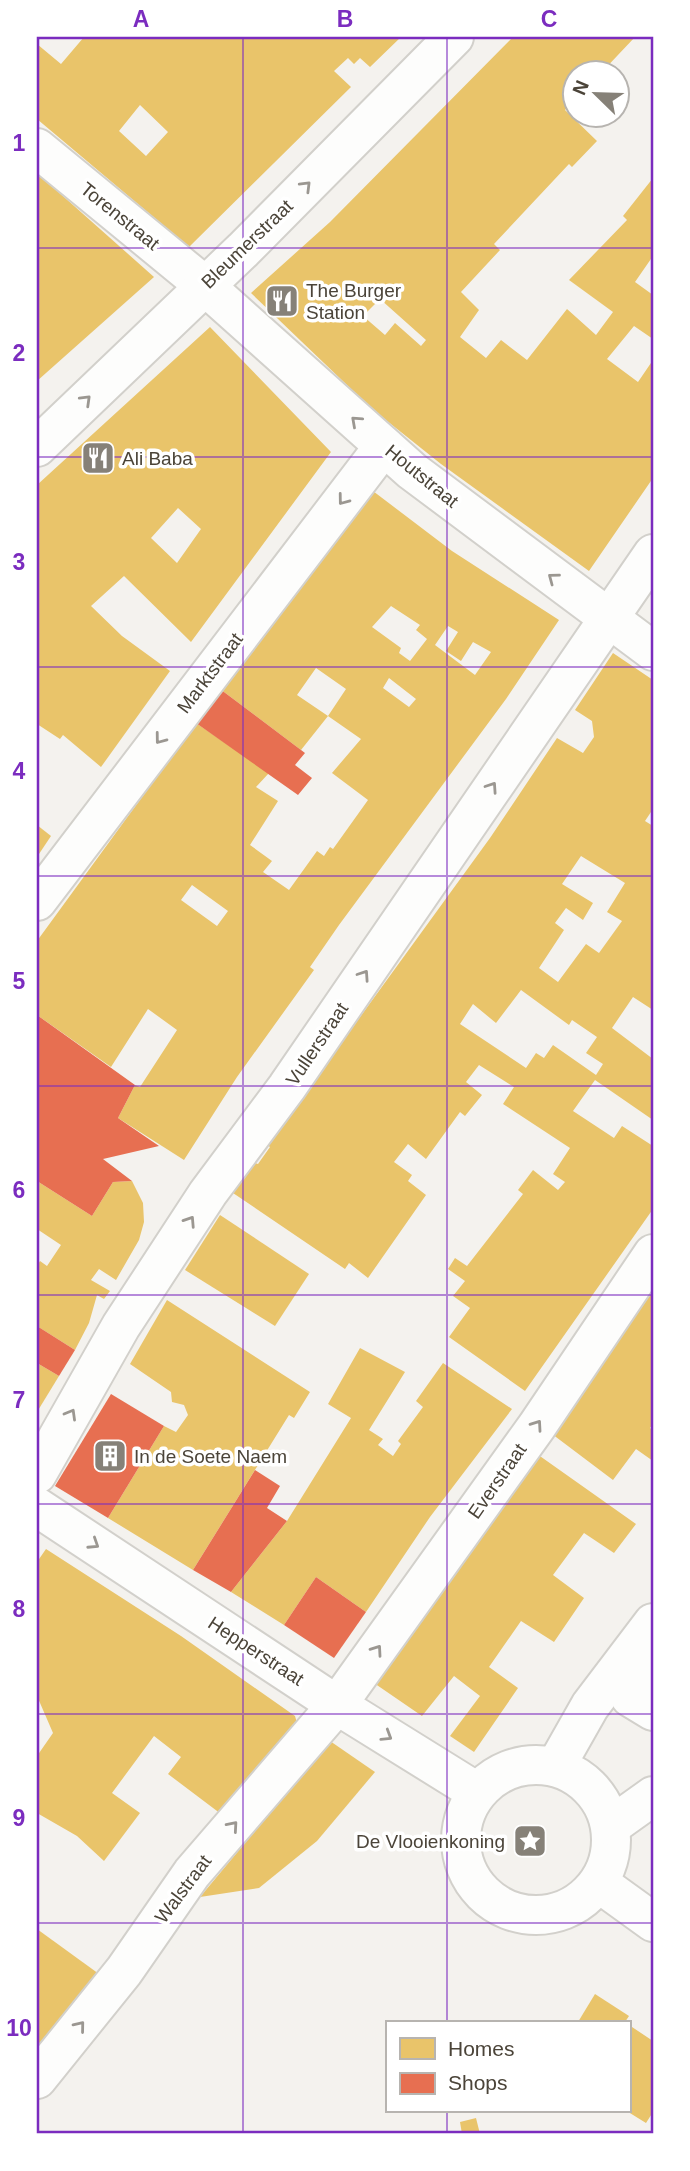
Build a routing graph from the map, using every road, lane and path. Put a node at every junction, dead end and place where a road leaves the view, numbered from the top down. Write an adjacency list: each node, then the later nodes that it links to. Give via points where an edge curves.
1 (454, 37): 3 (street, Bleumerstraat, one-way to 1)
2 (37, 148): 3 (street, Torenstraat)
3 (204, 285): 4 (street, Houtstraat, one-way to 3); 5 (street, Bleumerstraat, one-way to 3)
4 (384, 446): 7 (street, Houtstraat, one-way to 4); 9 (street, Marktstraat, one-way to 9)
5 (37, 447)
6 (653, 554): 7 (street, Vullerstraat)
7 (607, 619): 8 (street, Houtstraat); 11 (street, Vullerstraat, one-way to 7, via 121,1326 208,1193 287,1087)
8 (653, 651)
9 (37, 901)
10 (653, 1254): 15 (street, Everstraat, one-way to 10, via 537,1426)
11 (37, 1474)
12 (37, 1507): 15 (street, Hepperstraat, one-way to 15)
13 (653, 1623): 17 (street, via 590,1706)
14 (653, 1662): 16 (street, via 630,1697)
15 (337, 1705): 18 (street, Hepperstraat, one-way to 18); 23 (street, Walstraat, one-way to 15, via 124,1970 192,1873)
16 (653, 1711)
17 (556, 1766): 18 (street, via 513,1767); 20 (street, via 585,1782 601,1801)
18 (477, 1792): 21 (street, via 461,1828 463,1858 476,1886 500,1906 530,1915 550,1914 585,1897)
19 (653, 1796): 20 (street)
20 (611, 1826): 21 (street, via 610,1856)
21 (599, 1882): 22 (street)
22 (653, 1922)
23 (37, 2079)

